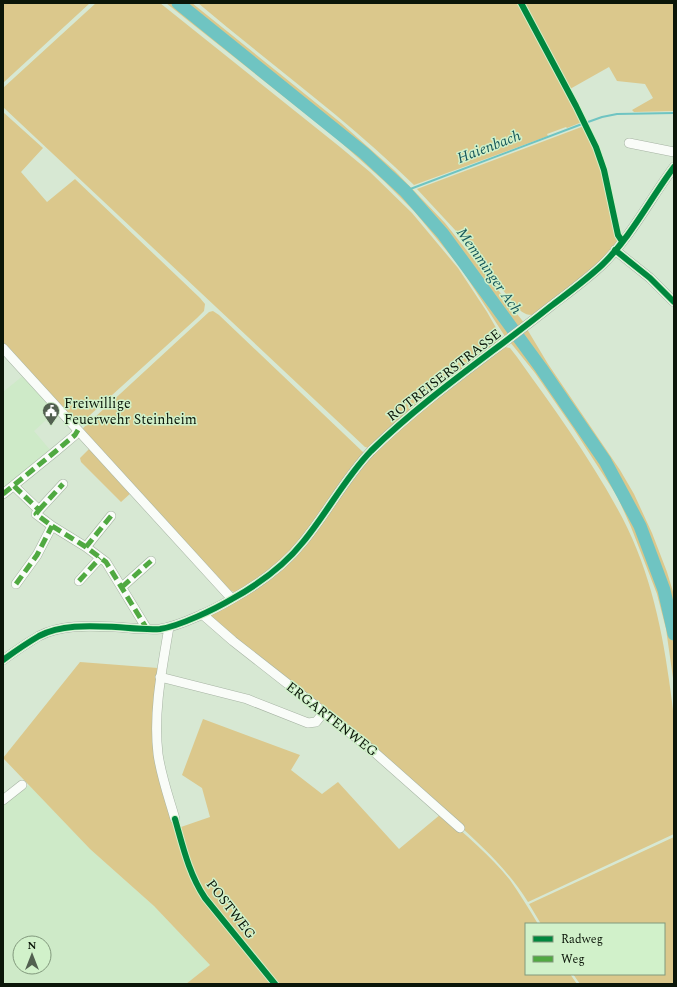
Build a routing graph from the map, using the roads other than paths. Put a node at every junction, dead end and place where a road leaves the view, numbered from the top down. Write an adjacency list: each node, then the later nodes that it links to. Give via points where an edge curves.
1 (629, 143): 2 (street)
2 (674, 152)
3 (674, 167): 4 (street, ROTREISERSTRASSE)
4 (615, 250): 5 (street, via 650,278); 20 (street, ROTREISERSTRASSE, via 595,272 390,433 369,454 286,561)
5 (674, 302)
6 (3, 348): 7 (street)
7 (78, 430): 9 (street); 20 (street)
8 (63, 484): 11 (street)
9 (14, 486): 10 (street); 11 (street)
10 (3, 494)
11 (39, 510): 13 (street, via 36,514)
12 (111, 516): 14 (street)
13 (52, 526): 14 (street); 18 (street, via 37,555)
14 (86, 547): 15 (street)
15 (100, 558): 17 (street); 19 (street, via 106,562)
16 (151, 561): 19 (street)
17 (79, 581)
18 (16, 584)
19 (122, 586): 23 (street)
20 (232, 599): 21 (street, ROTREISERSTRASSE)
21 (202, 614): 22 (street, ROTREISERSTRASSE); 26 (street, ERGARTENWEG)
22 (169, 627): 23 (street, ROTREISERSTRASSE); 25 (street)
23 (147, 629): 24 (street, ROTREISERSTRASSE, via 86,626 65,628 40,636)
24 (3, 660)
25 (160, 677): 26 (street, via 247,699 308,723 316,722); 29 (street, via 157,710 158,754)
26 (324, 712): 30 (street, ERGARTENWEG, via 383,759)
27 (22, 785): 28 (street)
28 (3, 800)
29 (175, 819)
30 (460, 828)

